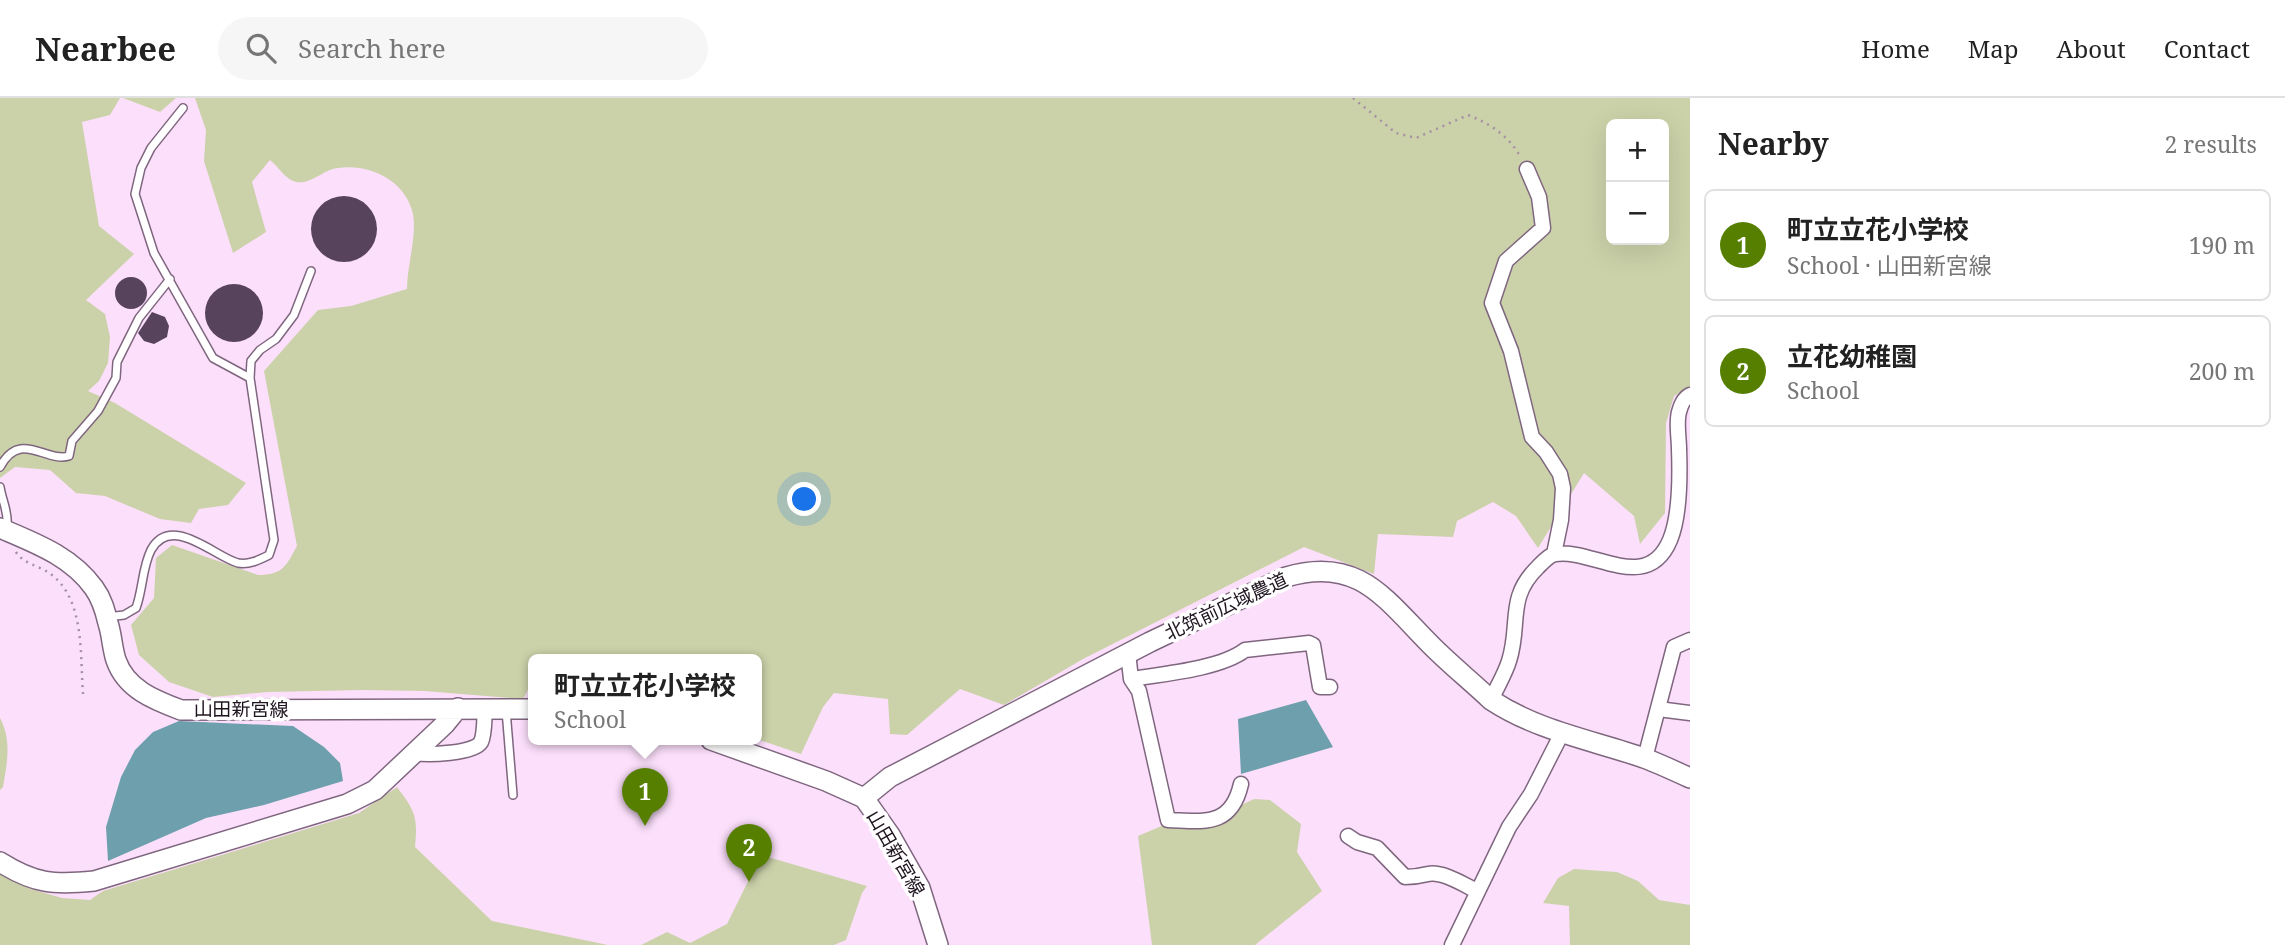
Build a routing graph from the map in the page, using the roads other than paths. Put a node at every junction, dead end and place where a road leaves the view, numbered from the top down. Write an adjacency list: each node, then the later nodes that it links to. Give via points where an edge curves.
1 (183, 108): 4 (lane, via 151,148 135,194 154,253)
2 (1527, 169): 10 (street, via 1539,197 1543,228 1506,261 1492,303 1511,351 1532,437 1560,474 1563,488)
3 (311, 271): 5 (lane, via 294,315 251,362)
4 (170, 279): 5 (lane, via 213,358); 7 (lane, via 139,318 117,362 116,379 72,441 69,456 18,450 5,457)
5 (250, 378): 11 (lane, via 274,540 269,555 253,563 237,563 183,536 164,538 152,548 136,608)
6 (1690, 395): 10 (street, via 1678,415 1676,507 1670,539 1659,557 1643,566 1622,567)
7 (0, 467)
8 (0, 487): 9 (lane, via 8,515)
9 (7, 532): 11 (street, 山田新宮線, via 71,563 102,599)
10 (1554, 554): 16 (street, via 1528,577 1516,600 1509,661)
11 (107, 618): 17 (street, 山田新宮線, via 116,660 128,681 151,699 181,710)
12 (1690, 640): 21 (street, via 1674,647)
13 (1128, 653): 14 (street); 16 (street, 北筑前広域農道, via 1286,577 1307,570 1330,570 1373,587); 30 (street, 北筑前広域農道, via 890,777)
14 (1131, 679): 15 (street, via 1185,670 1245,650 1309,643 1320,687); 28 (street, via 1139,691 1167,820 1213,821 1231,807)
15 (1330, 687)
16 (1491, 700): 23 (street, 北筑前広域農道)
17 (457, 708): 18 (street, 山田新宮線); 25 (street)
18 (485, 708): 19 (street, 山田新宮線); 25 (street, via 482,741 476,747 434,755)
19 (506, 709): 20 (street, 山田新宮線); 29 (lane)
20 (528, 709)
21 (1658, 709): 22 (street); 26 (street)
22 (1690, 713)
23 (1562, 733): 26 (street, 北筑前広域農道); 33 (street)
24 (725, 745): 30 (street, 山田新宮線)
25 (415, 753): 32 (street, via 376,790 347,804 94,881 43,881)
26 (1645, 758): 27 (street, 北筑前広域農道)
27 (1690, 778)
28 (1241, 785)
29 (513, 795)
30 (864, 798): 34 (street, 山田新宮線, via 919,888)
31 (1348, 836): 33 (street, via 1382,852 1405,877 1440,874)
32 (0, 863)
33 (1477, 891): 35 (street)
34 (938, 945)
35 (1452, 945)

